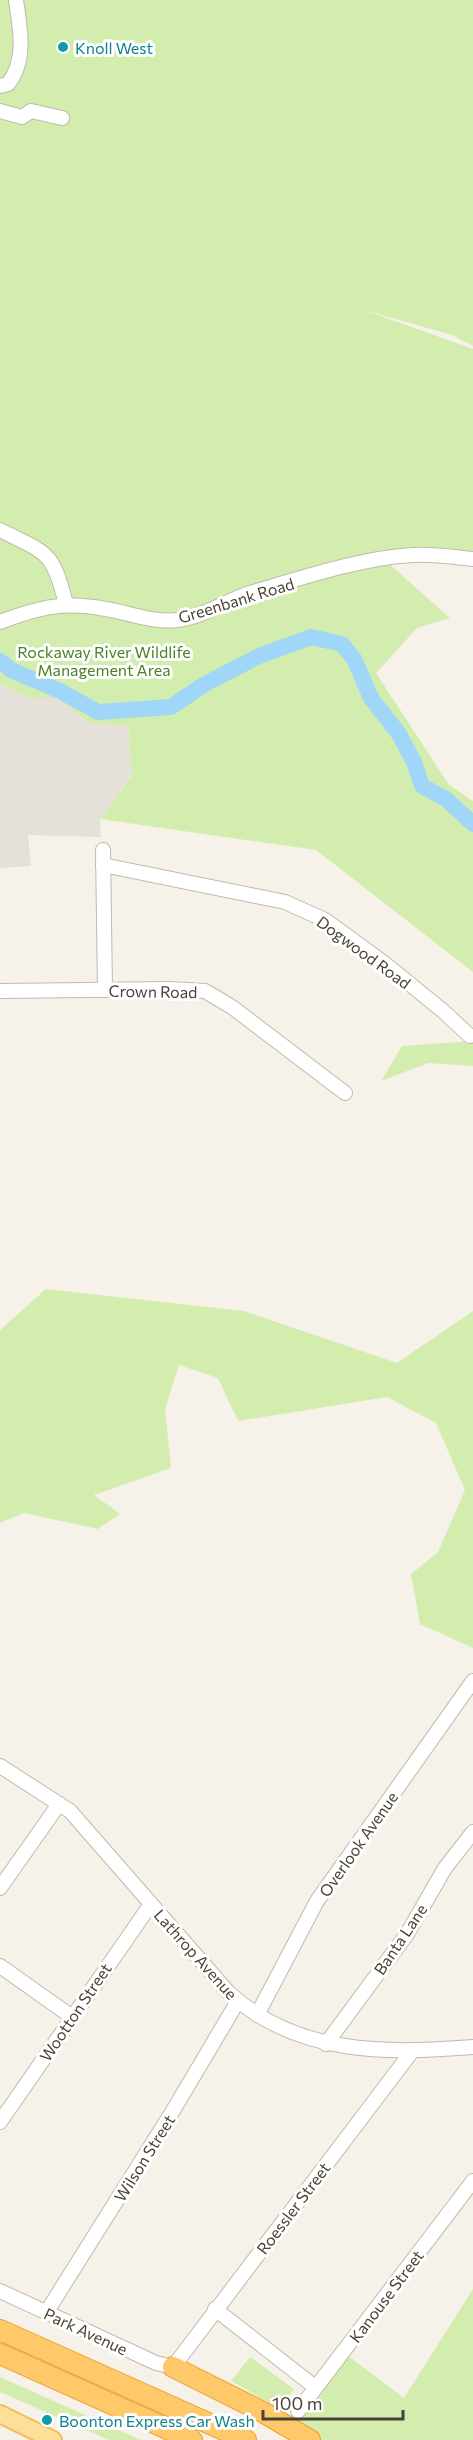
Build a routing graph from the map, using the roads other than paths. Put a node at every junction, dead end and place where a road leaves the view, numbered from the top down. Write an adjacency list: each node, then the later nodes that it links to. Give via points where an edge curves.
1 (16, 0): 2 (street, via 22,43 15,76)
2 (0, 86)
3 (0, 111): 4 (street, via 22,117 31,111)
4 (62, 118)
5 (0, 530): 7 (street, via 50,558)
6 (473, 559): 7 (street, Greenbank Road, via 413,555 382,559 248,594 175,620)
7 (66, 604): 8 (street, Greenbank Road)
8 (0, 622)
9 (104, 850): 10 (street)
10 (103, 865): 11 (street); 13 (street, Dogwood Road, via 285,902 325,920 384,963)
11 (105, 990): 12 (street, Crown Road); 14 (street, Crown Road, via 205,991)
12 (0, 991)
13 (470, 1036)
14 (345, 1093)
15 (473, 1681): 23 (street, Overlook Avenue, via 317,1901)
16 (0, 1766): 17 (street, Lathrop Avenue)
17 (59, 1804): 19 (street); 20 (street, Lathrop Avenue, via 70,1811)
18 (473, 1832): 25 (street, Banta Lane, via 445,1868 408,1934)
19 (0, 1888)
20 (151, 1904): 22 (street, Lathrop Avenue); 24 (street, Wootton Street)
21 (0, 1966): 24 (street)
22 (238, 2001): 23 (street, Lathrop Avenue); 32 (street, Wilson Street)
23 (257, 2015): 25 (street, Lathrop Avenue)
24 (72, 2016): 28 (street, Wootton Street)
25 (326, 2044): 27 (street, Lathrop Avenue)
26 (473, 2047): 27 (street, Lathrop Avenue)
27 (413, 2050): 31 (street, Roessler Street)
28 (0, 2122)
29 (473, 2181): 36 (street, Kanouse Street)
30 (0, 2291): 32 (street, Park Avenue)
31 (216, 2309): 35 (street, Roessler Street); 36 (street)
32 (46, 2313): 35 (street, Park Avenue)
33 (0, 2330): 41 (highway)
34 (0, 2354): 40 (highway)
35 (173, 2367): 42 (highway)
36 (315, 2387): 37 (street, Kanouse Street)
37 (298, 2411)
38 (0, 2415): 39 (main road)
39 (53, 2440)
40 (192, 2440)
41 (246, 2440)
42 (310, 2440)

